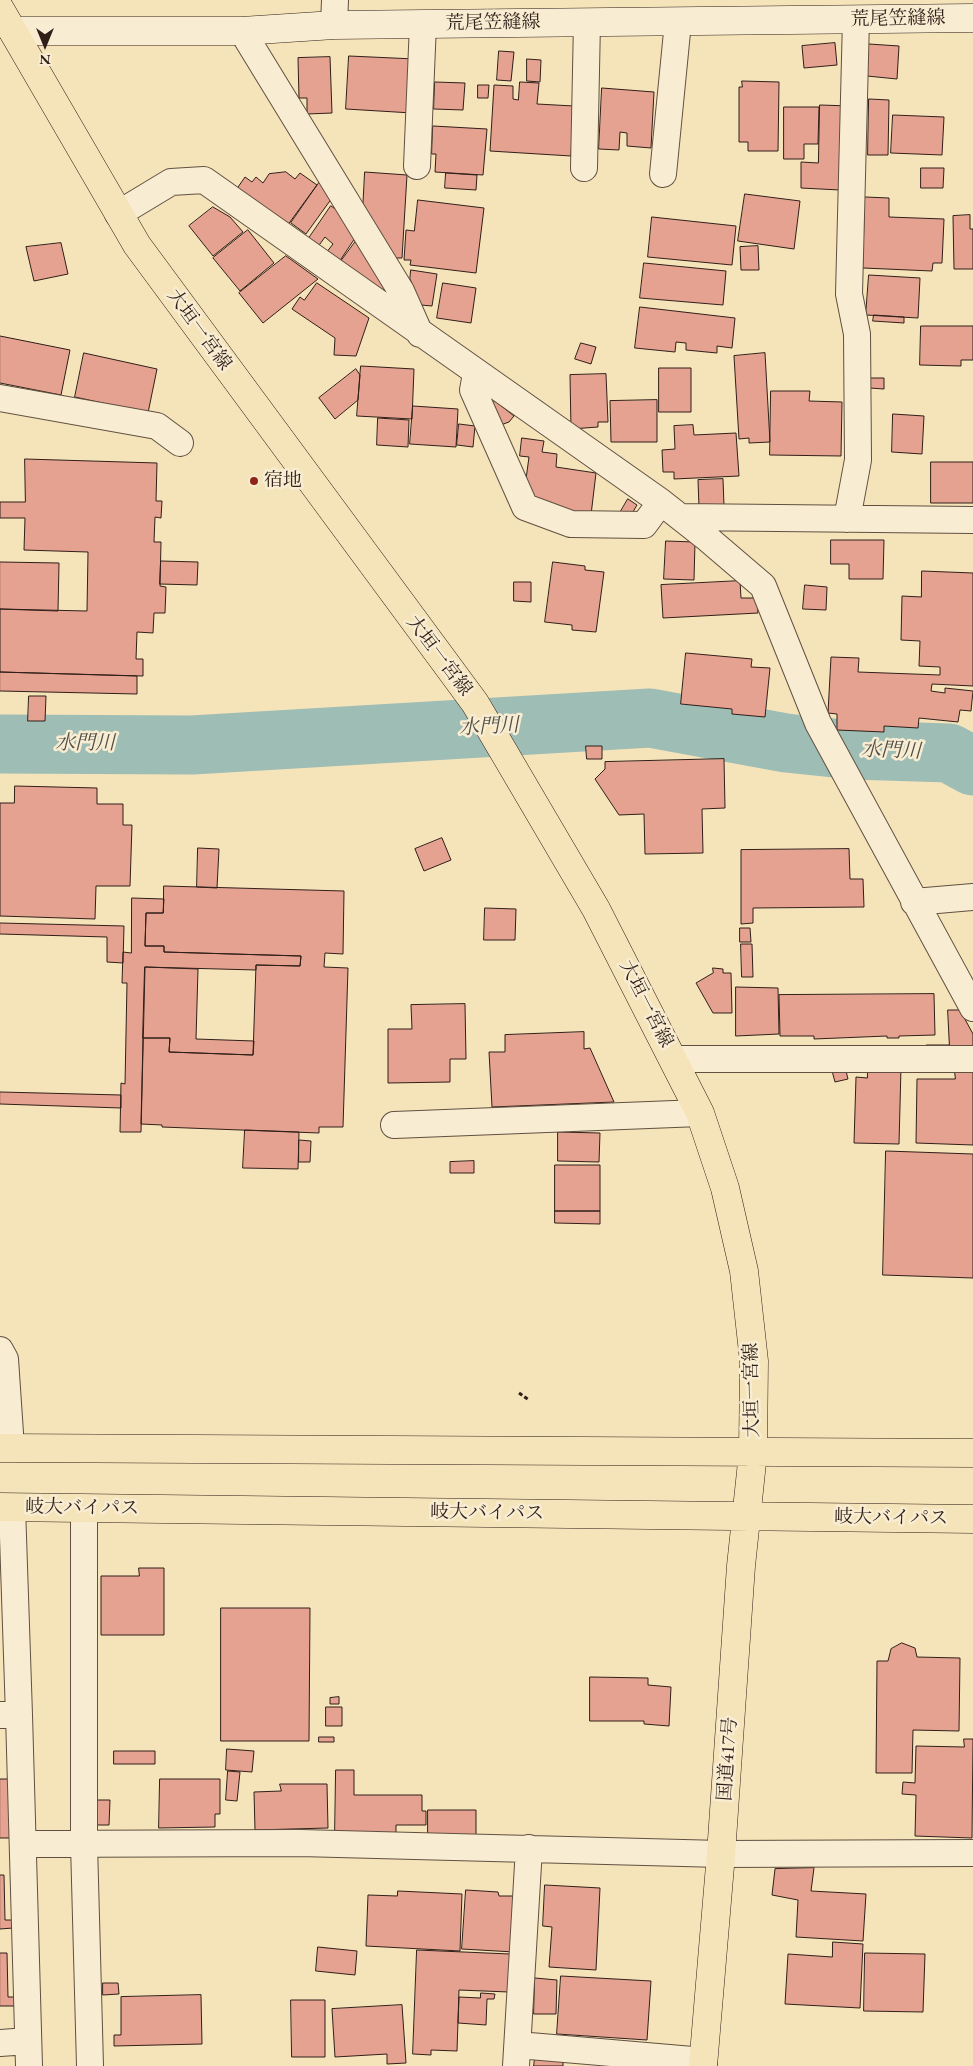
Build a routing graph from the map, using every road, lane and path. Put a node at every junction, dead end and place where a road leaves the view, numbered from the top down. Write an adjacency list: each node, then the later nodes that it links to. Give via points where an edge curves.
1 (334, 13): 7 (main road, 荒尾笠縫線); 8 (main road, 荒尾笠縫線)
2 (973, 18): 3 (main road, 荒尾笠縫線)
3 (856, 19): 5 (main road, 荒尾笠縫線); 18 (street, via 850,294 857,334 858,460)
4 (587, 22): 5 (main road, 荒尾笠縫線); 7 (main road, 荒尾笠縫線); 10 (street)
5 (678, 22): 11 (street)
6 (4, 24): 8 (main road, 荒尾笠縫線); 12 (main road, 大垣一宮線)
7 (423, 24): 9 (street)
8 (242, 31): 13 (street, via 401,290)
9 (417, 166)
10 (584, 168)
11 (663, 174)
12 (118, 214): 13 (street, via 171,182 204,180); 23 (main road, 大垣一宮線, via 149,261 475,704 596,909)
13 (421, 335): 14 (street)
14 (476, 374): 17 (street); 17 (street, via 473,390 525,507 571,524 644,525)
15 (0, 398): 16 (street, via 157,426)
16 (180, 443)
17 (670, 510): 18 (street); 21 (street, via 763,586 818,723)
18 (847, 519): 19 (street)
19 (973, 520)
20 (973, 898): 21 (street)
21 (914, 902): 22 (street)
22 (973, 1008)
23 (674, 1059): 24 (street); 25 (main road, 大垣一宮線)
24 (973, 1059)
25 (700, 1113): 26 (street); 31 (main road, 大垣一宮線, via 725,1188 744,1271 754,1361)
26 (394, 1125)
27 (0, 1350): 30 (street, via 5,1359)
28 (519, 1393): 29 (path)
29 (529, 1400)
30 (11, 1448): 31 (main road)
31 (753, 1453): 32 (main road); 35 (main road, 国道417号)
32 (973, 1454)
33 (12, 1507): 34 (main road, 岐大バイパス); 37 (street)
34 (84, 1508): 35 (main road, 岐大バイパス); 39 (street)
35 (747, 1516): 36 (main road, 岐大バイパス); 42 (main road, 国道417号)
36 (970, 1524)
37 (10, 1715): 38 (street)
38 (32, 1844): 39 (street); 44 (street)
39 (75, 1844): 40 (street, via 300,1843); 47 (street)
40 (529, 1848): 42 (street); 45 (street)
41 (973, 1853): 42 (street)
42 (721, 1854): 46 (main road, 国道417号)
43 (0, 2043): 44 (street)
44 (28, 2054)
45 (517, 2055): 46 (street)
46 (704, 2063)
47 (90, 2066)

